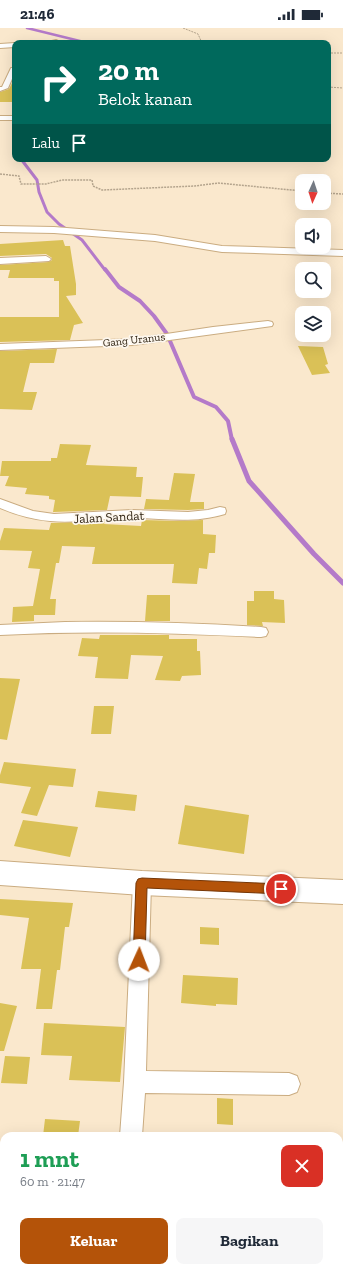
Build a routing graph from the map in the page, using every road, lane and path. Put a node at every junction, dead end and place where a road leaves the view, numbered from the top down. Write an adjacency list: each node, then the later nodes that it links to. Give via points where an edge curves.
1 (183, 28): 2 (path, via 198,34)
2 (201, 40)
3 (12, 45): 4 (street)
4 (0, 46)
5 (331, 52): 6 (path)
6 (343, 53)
7 (12, 69): 10 (street, via 5,88)
8 (331, 87): 9 (path)
9 (343, 88)
10 (0, 89)
11 (0, 118): 12 (street)
12 (12, 118)
13 (0, 174): 14 (path, via 19,176 21,184 92,180 93,186 102,190 218,183)
14 (295, 190)
15 (331, 193): 16 (path)
16 (343, 194)
17 (0, 228): 18 (street, via 150,238 222,249)
18 (343, 253)
19 (46, 259): 20 (street)
20 (0, 262)
21 (268, 324): 22 (street, Gang Uranus, via 133,342)
22 (0, 347)
23 (0, 503): 24 (street, Jalan Sandat, via 33,516 57,519 133,514 209,515)
24 (220, 511)
25 (0, 630): 26 (street, via 124,626)
26 (261, 632)
27 (0, 873): 28 (main road)
28 (142, 883): 29 (main road); 30 (street)
29 (343, 892)
30 (135, 1082): 31 (street); 32 (street)
31 (289, 1084)
32 (131, 1132)

